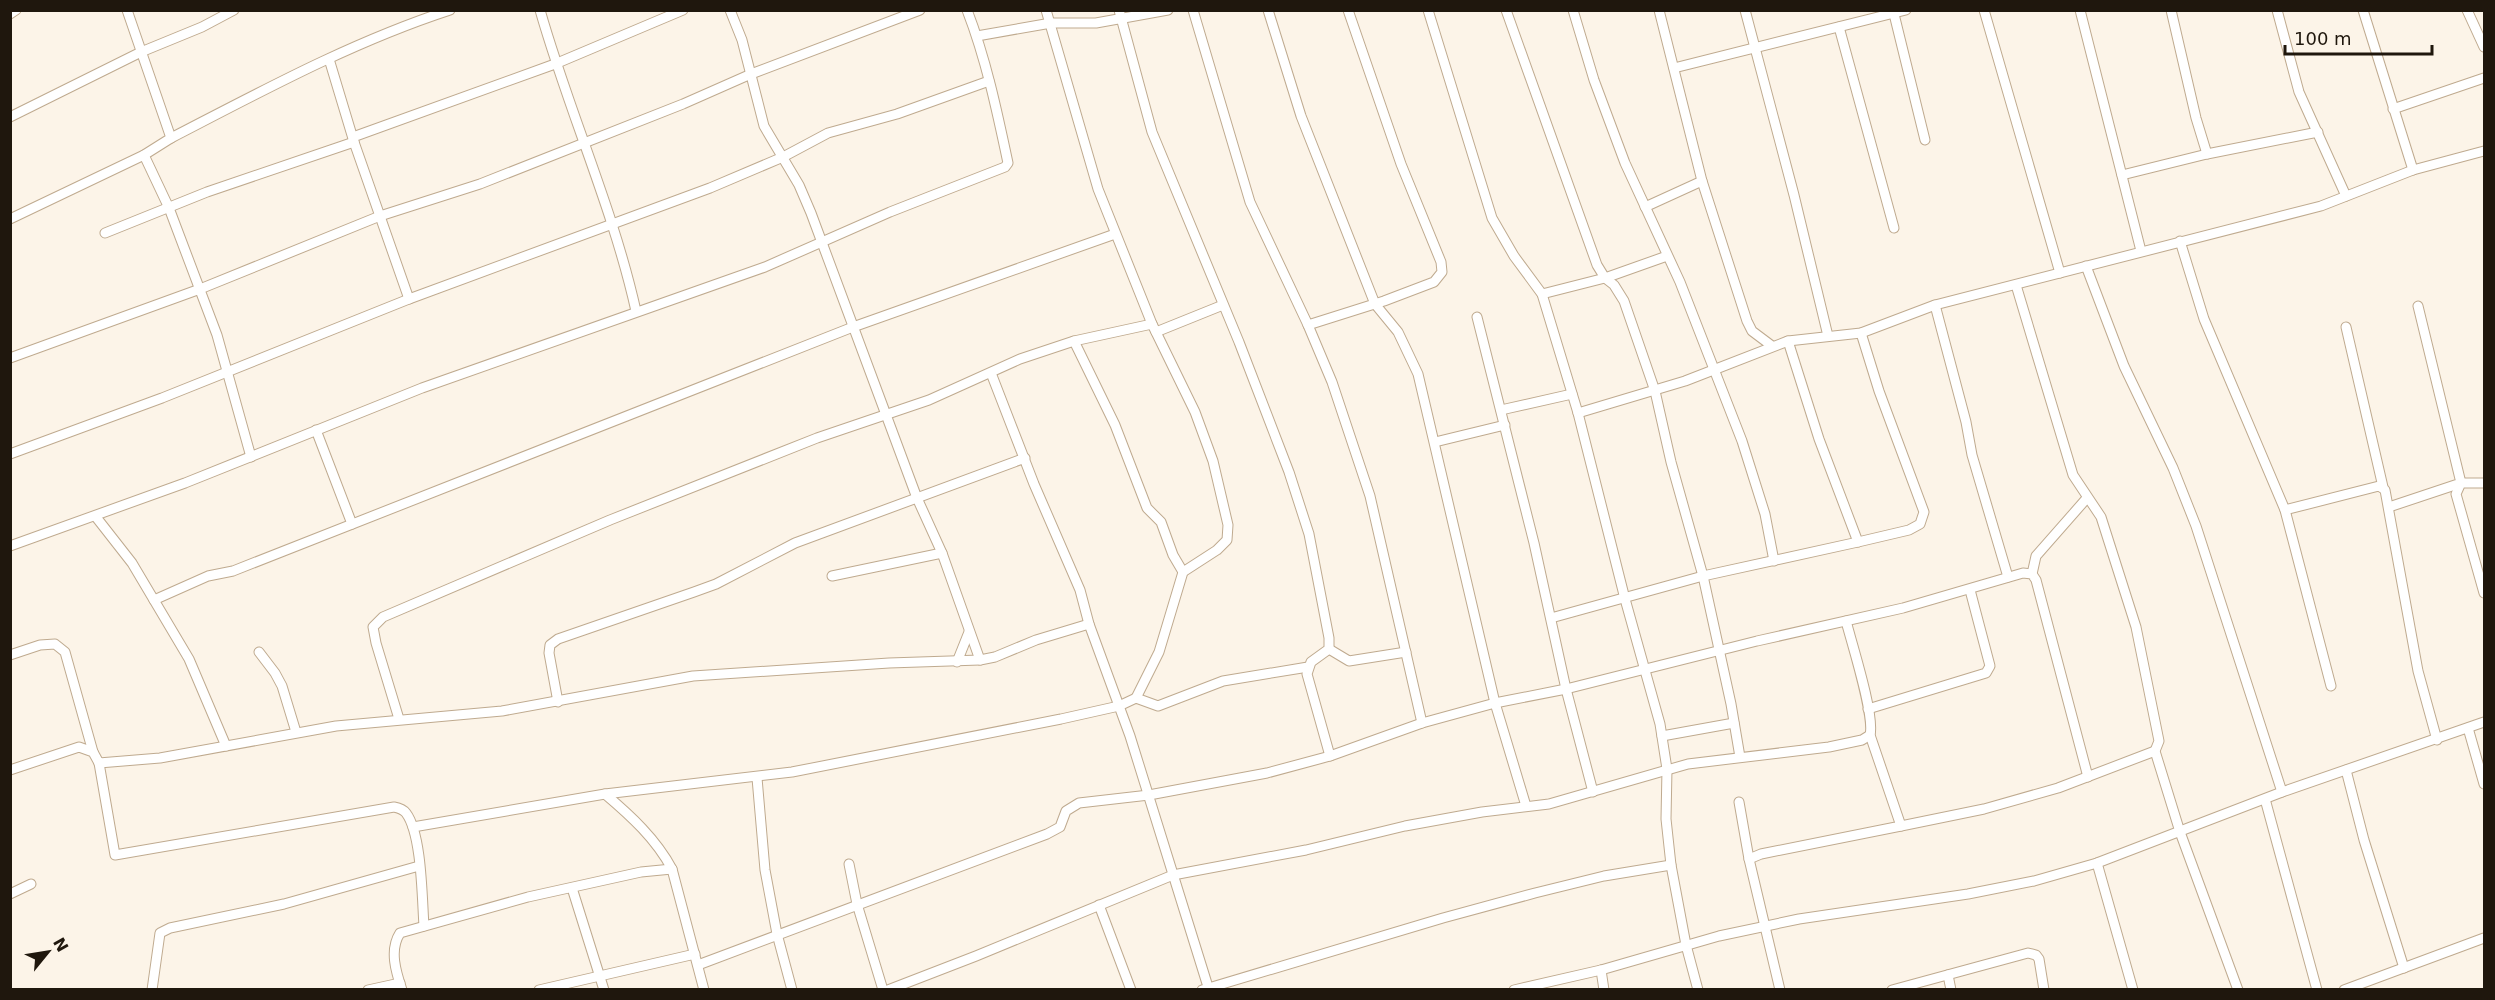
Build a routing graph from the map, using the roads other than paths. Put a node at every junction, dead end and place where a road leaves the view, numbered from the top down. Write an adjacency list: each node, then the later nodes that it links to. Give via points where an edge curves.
1 (16, 10): 28 (street)
2 (127, 10): 36 (street)
3 (234, 10): 36 (street)
4 (450, 10): 27 (street)
5 (540, 10): 38 (street)
6 (683, 10): 38 (street)
7 (730, 10): 40 (street)
8 (920, 10): 40 (street)
9 (966, 10): 33 (street)
10 (1046, 10): 31 (street)
11 (1168, 10): 30 (street)
12 (1193, 10): 83 (street, via 1250,202)
13 (1268, 10): 77 (street, via 1302,116)
14 (1348, 10): 77 (street, via 1442,272 1434,282)
15 (1428, 10): 75 (street, via 1492,218)
16 (1506, 10): 72 (street, via 1593,255)
17 (1573, 10): 58 (street, via 1594,80)
18 (1659, 10): 39 (street)
19 (1745, 10): 35 (street)
20 (1906, 10): 29 (street)
21 (1984, 10): 71 (street)
22 (2080, 10): 55 (street)
23 (2171, 10): 51 (street)
24 (2277, 10): 45 (street, via 2299,92)
25 (2363, 10): 43 (street)
26 (2467, 10): 34 (street)
27 (434, 13): 37 (street)
28 (10, 14)
29 (1894, 14): 32 (street); 48 (street)
30 (1120, 15): 31 (street, via 1096,23); 78 (street, via 1152,132)
31 (1051, 23): 33 (street); 65 (street, via 1098,189)
32 (1839, 27): 35 (street); 63 (street)
33 (977, 36): 42 (street)
34 (2484, 47)
35 (1755, 48): 39 (street); 88 (street)
36 (141, 52): 44 (street); 46 (street)
37 (329, 59): 46 (street); 47 (street)
38 (555, 64): 47 (street); 49 (street)
39 (1674, 68): 56 (street)
40 (751, 74): 49 (street); 53 (street, via 764,126)
41 (2484, 78): 43 (street)
42 (988, 81): 53 (street, via 897,114 828,133); 66 (street, via 1008,163 1005,167)
43 (2393, 109): 54 (street)
44 (10, 117)
45 (2318, 132): 51 (street); 57 (street)
46 (171, 138): 52 (street)
47 (354, 140): 59 (street); 60 (street)
48 (1925, 140)
49 (584, 142): 60 (street, via 480,184); 62 (street)
50 (2484, 151): 54 (street)
51 (2207, 154): 55 (street)
52 (144, 155): 59 (street); 61 (street)
53 (783, 157): 62 (street); 66 (street, via 799,185)
54 (2413, 170): 57 (street)
55 (2122, 175): 68 (street)
56 (1702, 181): 58 (street); 91 (street, via 1747,321 1752,331)
57 (2346, 196): 67 (street, via 2284,216)
58 (1645, 207): 69 (street)
59 (169, 208): 64 (street); 74 (street)
60 (380, 216): 74 (street); 76 (street)
61 (10, 219)
62 (613, 225): 76 (street); 81 (street)
63 (1894, 228)
64 (105, 233)
65 (1115, 234): 84 (street); 86 (street)
66 (821, 241): 81 (street, via 765,267); 84 (street)
67 (2180, 241): 68 (street); 113 (street, via 2204,319)
68 (2142, 251): 70 (street)
69 (1667, 256): 72 (street); 94 (street)
70 (2086, 266): 71 (street); 172 (street, via 2124,366 2196,526)
71 (2060, 273): 73 (street)
72 (1605, 278): 75 (street); 96 (street, via 1624,301)
73 (2016, 285): 79 (street); 111 (street, via 2073,475)
74 (200, 289): 92 (street); 93 (street)
75 (1542, 294): 97 (street)
76 (409, 299): 93 (street)
77 (1375, 304): 83 (street); 103 (street, via 1407,349 1418,375)
78 (1223, 305): 86 (street); 134 (street, via 1289,472 1305,524)
79 (1935, 305): 87 (street); 125 (street)
80 (2418, 306): 107 (street)
81 (636, 311): 102 (street)
82 (1477, 317): 98 (street)
83 (1308, 325): 137 (street, via 1332,382 1370,496)
84 (853, 327): 100 (street); 115 (street)
85 (2346, 327): 109 (street)
86 (1154, 328): 89 (street); 120 (street, via 1195,412 1213,460 1228,525 1227,540)
87 (1861, 333): 88 (street); 116 (street, via 1924,512 1920,524 1909,530)
88 (1828, 336): 90 (street)
89 (1074, 341): 95 (street); 120 (street, via 1115,425 1147,508 1161,522)
90 (1788, 341): 91 (street); 116 (street)
91 (1772, 346): 94 (street)
92 (10, 358)
93 (227, 370): 104 (street); 105 (street)
94 (1713, 371): 96 (street); 119 (street, via 1755,479)
95 (992, 373): 100 (street); 106 (street)
96 (1655, 391): 99 (street); 124 (street)
97 (1572, 394): 98 (street); 99 (street)
98 (1501, 410): 101 (street)
99 (1578, 413): 128 (street)
100 (886, 414): 110 (street); 150 (street, via 610,520 383,617 373,627)
101 (1505, 425): 103 (street); 130 (street)
102 (316, 430): 105 (street); 115 (street)
103 (1435, 442): 147 (street)
104 (10, 454)
105 (251, 457): 114 (street)
106 (1025, 458): 110 (street); 132 (street, via 1080,590)
107 (2461, 483): 108 (street); 112 (street); 122 (street, via 2456,494)
108 (2484, 483)
109 (2383, 487): 112 (street); 113 (street)
110 (917, 498): 118 (street); 146 (street, via 795,543 716,584 558,639 550,645 549,653)
111 (2087, 498): 121 (street, via 2036,556); 160 (street, via 2101,517 2136,627 2159,741)
112 (2390, 507): 158 (street, via 2418,671)
113 (2285, 510): 143 (street)
114 (96, 517): 117 (street); 129 (street, via 132,563)
115 (352, 524): 129 (street, via 233,571 208,576)
116 (1858, 542): 119 (street)
117 (10, 546)
118 (942, 553): 123 (street); 133 (street)
119 (1774, 561): 124 (street)
120 (1183, 572): 145 (street, via 1159,652)
121 (2032, 574): 125 (street); 168 (street)
122 (2481, 574): 127 (street)
123 (832, 576)
124 (1703, 576): 128 (street); 135 (street)
125 (2008, 578): 126 (street)
126 (1970, 590): 131 (street); 149 (street, via 1990,666 1986,673)
127 (2484, 593)
128 (1625, 599): 130 (street); 142 (street)
129 (154, 600): 159 (street, via 189,659)
130 (1551, 618): 144 (street)
131 (1846, 621): 135 (street); 149 (street)
132 (1089, 624): 139 (street); 148 (street)
133 (969, 632): 139 (street); 140 (street)
134 (1329, 649): 137 (street, via 1349,661); 141 (street)
135 (1719, 650): 142 (street); 153 (street)
136 (259, 652): 155 (street, via 282,686)
137 (1406, 652): 152 (street)
138 (10, 655): 161 (street, via 55,644 65,652)
139 (980, 660): 140 (street)
140 (957, 662): 146 (street, via 693,676)
141 (1308, 667): 145 (street, via 1223,681 1158,706); 162 (street, via 1306,674)
142 (1644, 670): 144 (street); 157 (street)
143 (2331, 686)
144 (1566, 689): 147 (street); 171 (street)
145 (1136, 698): 148 (street)
146 (558, 702): 150 (street)
147 (1495, 703): 152 (street); 177 (street)
148 (1119, 706): 169 (street); 174 (street)
149 (1868, 709): 156 (street)
150 (399, 719): 155 (street)
151 (2484, 722): 154 (street)
152 (1422, 723): 162 (street)
153 (1734, 723): 157 (street); 163 (street)
154 (2468, 728): 158 (street); 170 (street)
155 (296, 732): 159 (street)
156 (1870, 735): 163 (street, via 1829,747); 178 (street)
157 (1662, 736): 165 (street)
158 (2436, 740): 167 (street)
159 (226, 746): 164 (street, via 160,758)
160 (2155, 751): 168 (street); 180 (street)
161 (93, 752): 164 (street); 166 (street, via 79,747)
162 (1330, 756): 174 (street)
163 (1740, 757): 165 (street)
164 (99, 763): 179 (street, via 115,855 394,807 406,812)
165 (1667, 769): 171 (street); 184 (street, via 1666,819)
166 (10, 770)
167 (2346, 770): 172 (street); 200 (street)
168 (2088, 777): 178 (street, via 1984,809)
169 (757, 778): 173 (street); 195 (street, via 765,870)
170 (2484, 784)
171 (1593, 792): 177 (street)
172 (2282, 792): 175 (street)
173 (605, 794): 179 (street); 186 (street, via 652,839)
174 (1149, 795): 187 (street); 191 (street, via 1079,802 1066,811 1060,827 1047,834)
175 (2265, 799): 180 (street); 225 (street)
176 (1739, 802): 181 (street)
177 (1526, 806): 187 (street, via 1405,826 1306,850)
178 (1901, 826): 181 (street)
179 (414, 827): 185 (street)
180 (2180, 832): 182 (street); 224 (street)
181 (1749, 859): 194 (street)
182 (2097, 863): 194 (street, via 1968,894); 223 (street)
183 (849, 864): 191 (street)
184 (1671, 865): 197 (street); 206 (street, via 1523,896)
185 (419, 866): 193 (street); 207 (street, via 284,904 170,927 160,933)
186 (672, 869): 189 (street); 198 (street)
187 (1173, 875): 192 (street); 206 (street)
188 (31, 884): 190 (street)
189 (572, 888): 193 (street); 203 (street)
190 (10, 894)
191 (857, 904): 195 (street); 213 (street)
192 (1099, 905): 214 (street); 215 (street)
193 (424, 926): 205 (street, via 400,933 396,939 393,953)
194 (1765, 926): 197 (street); 219 (street)
195 (777, 934): 199 (street); 212 (street)
196 (2484, 938): 200 (street)
197 (1686, 945): 201 (street); 218 (street)
198 (695, 954): 199 (street); 203 (street)
199 (698, 965): 211 (street)
200 (2404, 968): 204 (street)
201 (1601, 970): 216 (street); 217 (street)
202 (1948, 975): 220 (street); 221 (street); 222 (street, via 2034,953 2039,959)
203 (600, 976): 209 (street); 210 (street)
204 (2376, 978): 226 (street); 227 (street)
205 (401, 986): 208 (street)
206 (1206, 989)
207 (152, 990)
208 (368, 990)
209 (538, 990)
210 (604, 990)
211 (704, 990)
212 (792, 990)
213 (883, 990)
214 (888, 990)
215 (1131, 990)
216 (1514, 990)
217 (1604, 990)
218 (1698, 990)
219 (1780, 990)
220 (1892, 990)
221 (1951, 990)
222 (2044, 990)
223 (2133, 990)
224 (2238, 990)
225 (2317, 990)
226 (2344, 990)
227 (2379, 990)

